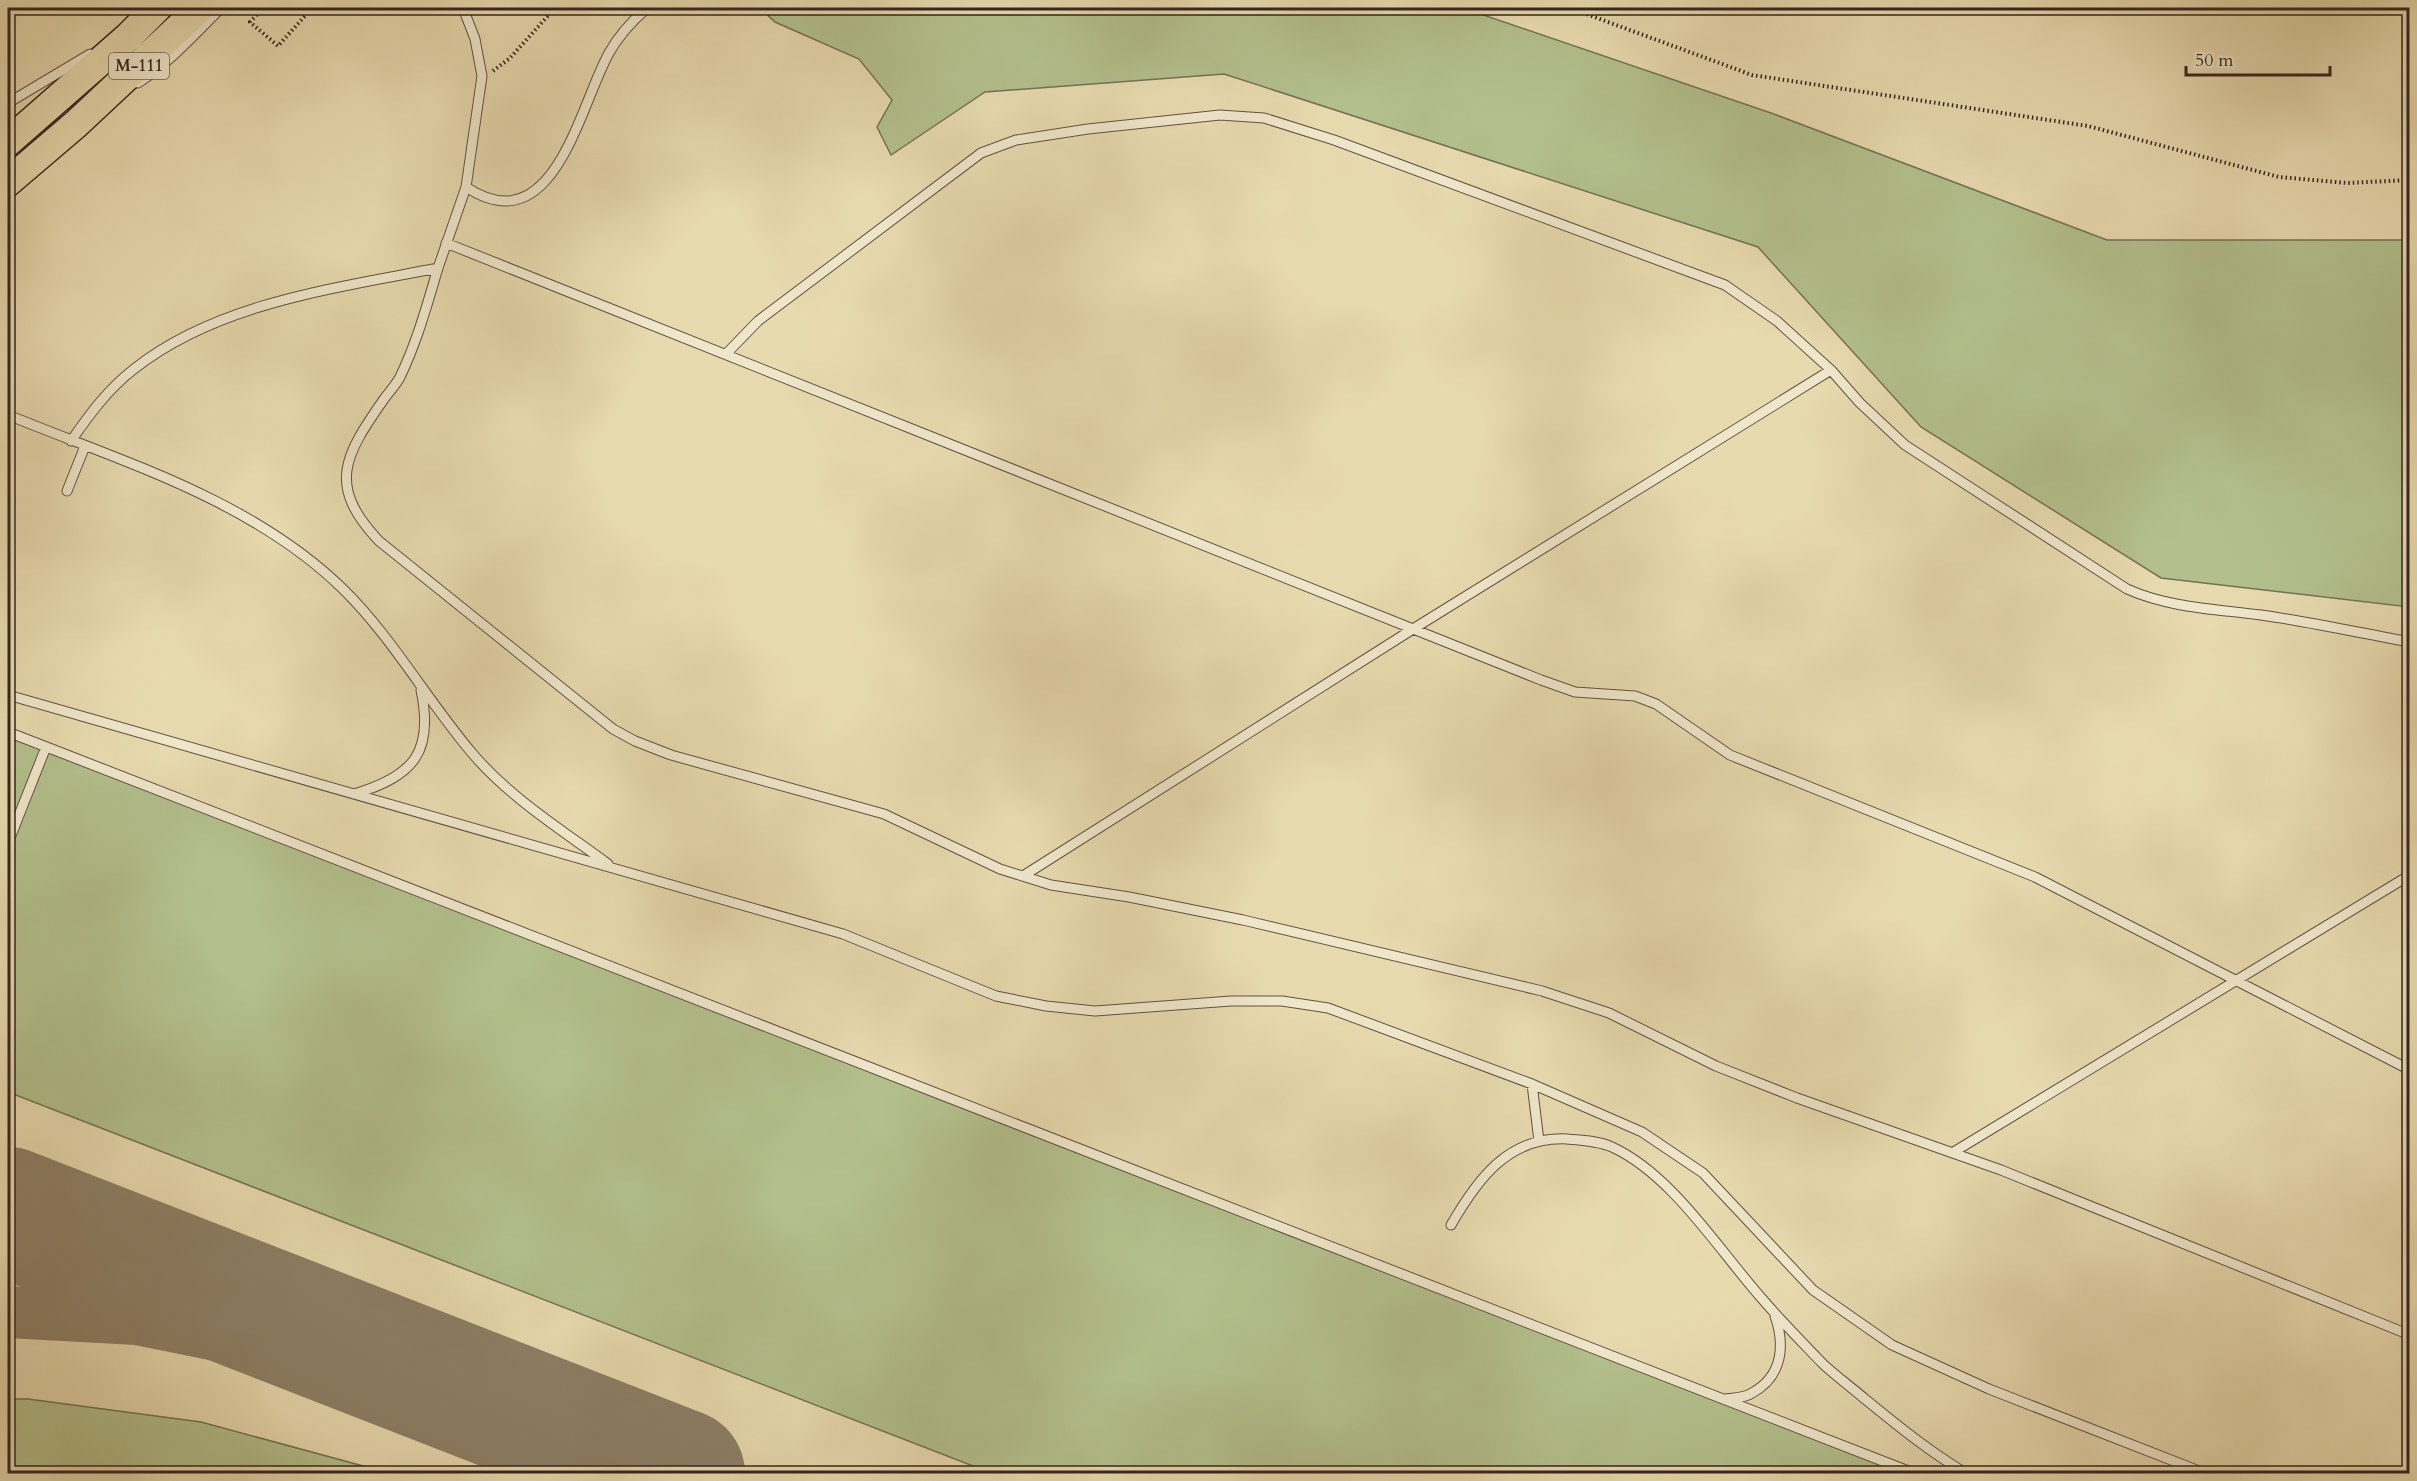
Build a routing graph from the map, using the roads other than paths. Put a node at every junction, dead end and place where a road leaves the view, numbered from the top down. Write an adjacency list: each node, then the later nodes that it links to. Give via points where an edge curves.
1 (157, 8): 6 (main road, M-111)
2 (200, 8): 8 (main road, M-111)
3 (221, 8): 8 (lane, M-111, via 154,72)
4 (463, 8): 11 (lane, via 475,39 482,76)
5 (647, 8): 11 (lane, via 629,24 609,52 561,160 543,186 528,197 500,201 484,199)
6 (128, 37): 7 (lane, via 99,49); 9 (main road, M-111)
7 (8, 103)
8 (76, 124): 10 (main road, M-111)
9 (8, 142)
10 (8, 182)
11 (466, 187): 12 (lane)
12 (446, 243): 13 (lane); 14 (lane)
13 (438, 268): 17 (lane, via 279,299 201,330 135,368 94,408); 30 (lane, via 415,345 398,380 359,437 346,468 354,511 379,541 613,729 635,741 671,755 884,814)
14 (726, 354): 15 (lane, via 758,321 981,153 1016,140 1243,114 1291,125 1712,279 1756,305); 20 (lane)
15 (1831, 370): 20 (lane); 21 (lane, via 1905,445 2127,589 2155,601 2263,615)
16 (8, 415): 17 (lane)
17 (71, 441): 18 (lane)
18 (85, 446): 19 (lane); 22 (lane, via 248,517 288,543 343,589)
19 (67, 491)
20 (1413, 628): 30 (lane); 31 (lane, via 1575,692 1635,696 1656,704 1730,755 2035,878)
21 (2409, 642)
22 (420, 685): 26 (lane, via 427,718 426,738 417,756 382,786); 28 (lane, via 473,754 512,792)
23 (8, 695): 26 (lane)
24 (8, 732): 25 (lane)
25 (46, 747): 27 (lane); 39 (lane)
26 (354, 794): 28 (lane)
27 (8, 843)
28 (613, 868): 33 (lane, via 843,934 996,996 1095,1011 1231,1001 1282,1001 1328,1008)
29 (2409, 875): 31 (lane)
30 (1023, 876): 35 (lane, via 1051,885 1243,920 1542,991 1610,1013 1716,1066)
31 (2236, 981): 32 (lane); 35 (lane)
32 (2409, 1070)
33 (1532, 1084): 34 (lane); 42 (lane, via 1642,1131 1703,1173 1813,1290 1892,1345 1989,1389)
34 (1539, 1141): 36 (lane, via 1490,1167); 37 (lane, via 1580,1140 1611,1146 1642,1166 1689,1210)
35 (1952, 1153): 38 (lane)
36 (1451, 1225)
37 (1774, 1312): 39 (lane, via 1782,1337 1781,1354 1772,1375 1752,1394); 41 (lane, via 1825,1366 1928,1450)
38 (2409, 1335)
39 (1725, 1399): 40 (lane)
40 (1916, 1473)
41 (1967, 1473)
42 (2207, 1473)

